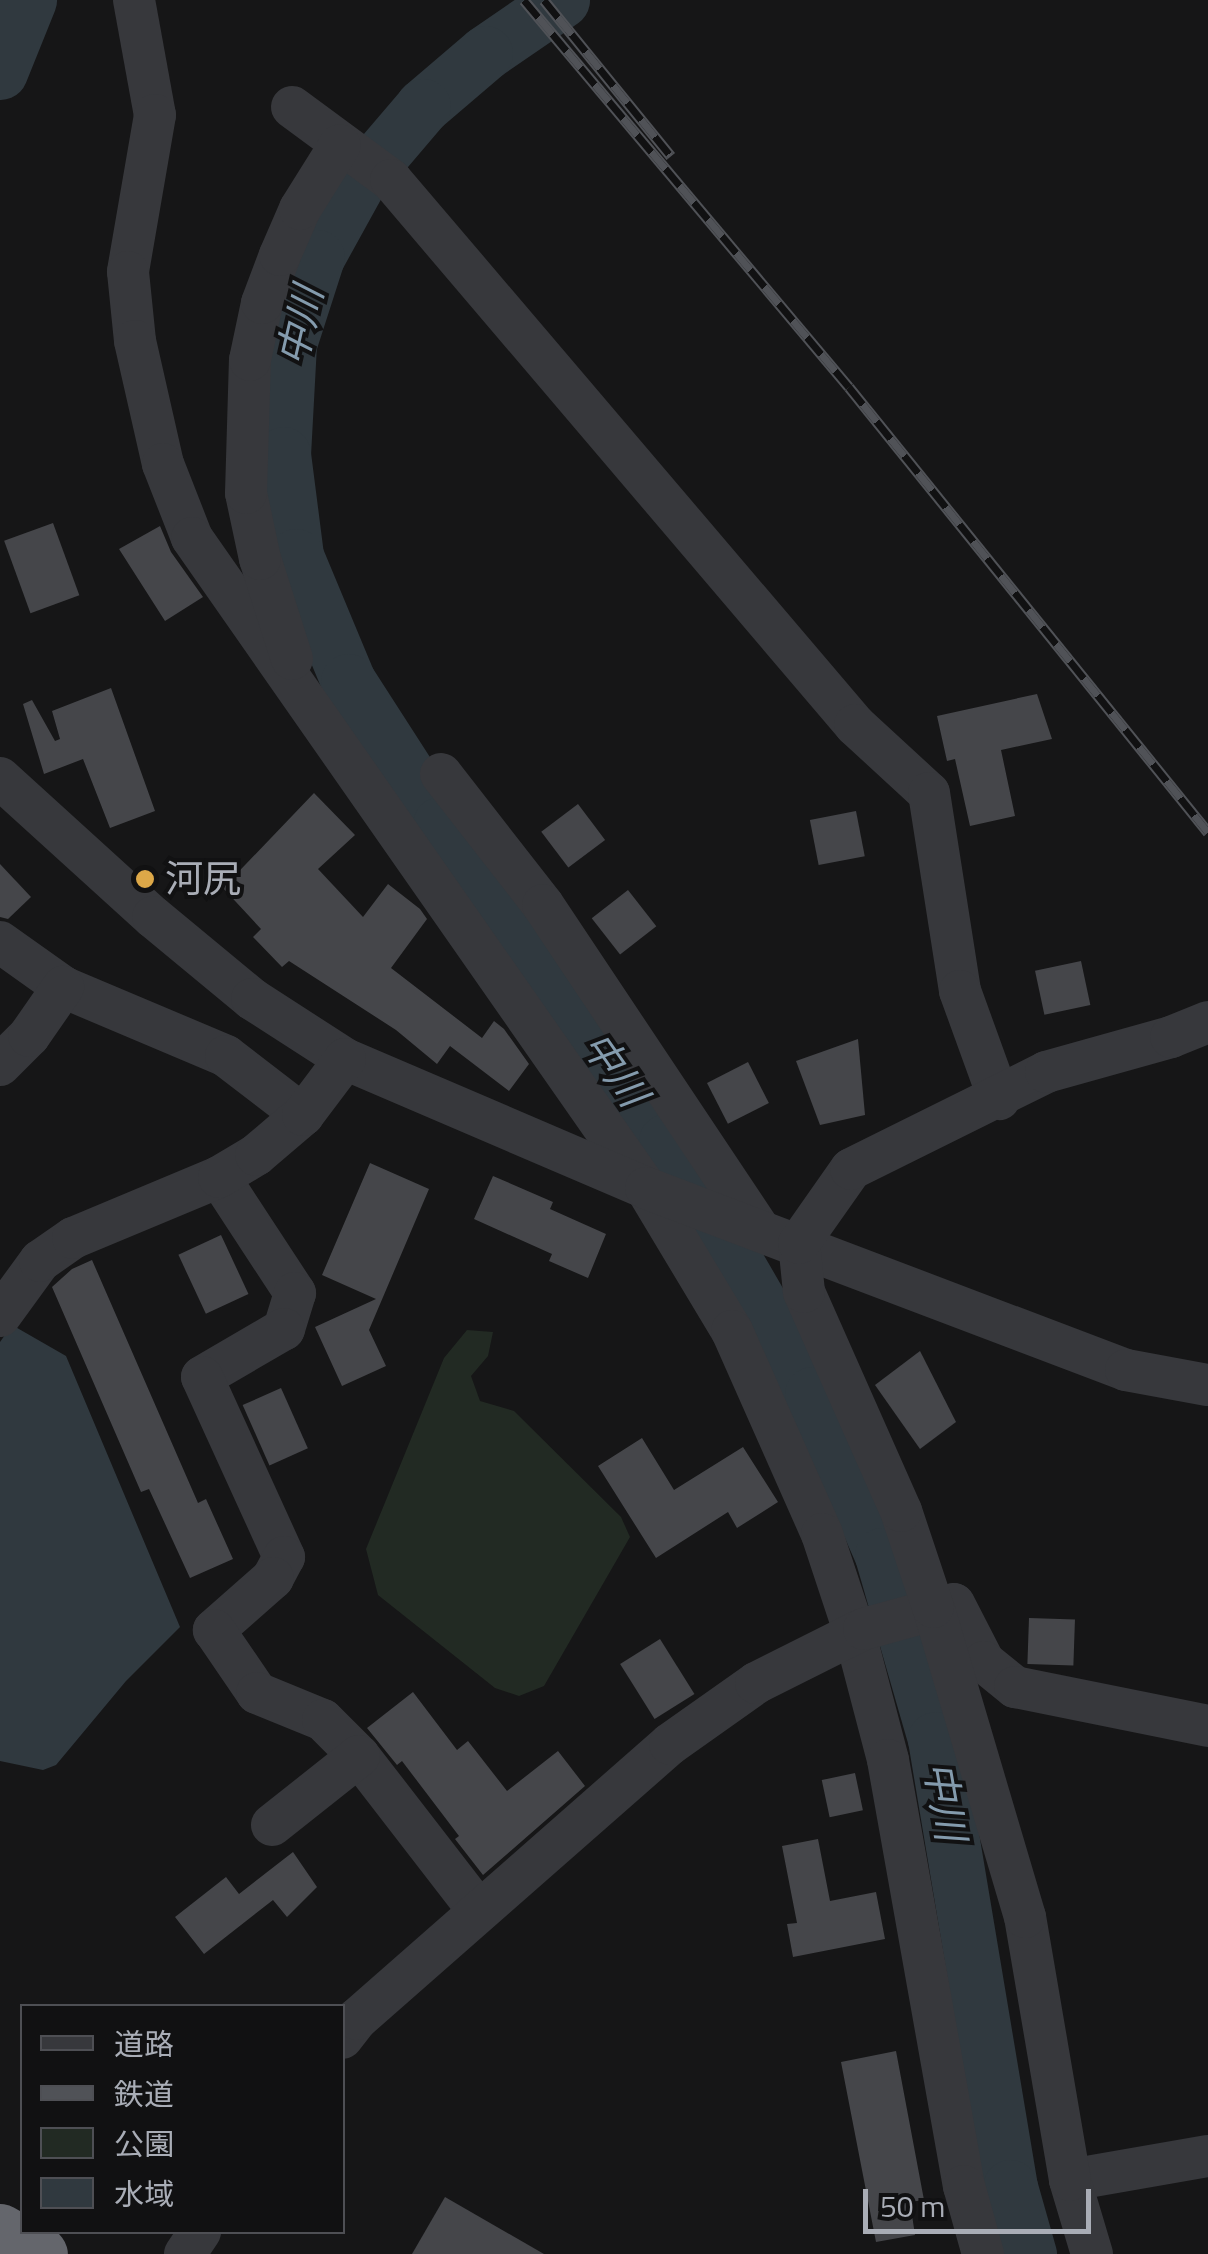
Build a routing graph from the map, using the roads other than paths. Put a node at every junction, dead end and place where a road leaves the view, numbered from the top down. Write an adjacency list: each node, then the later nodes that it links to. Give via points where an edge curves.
1 (134, 0): 4 (street, via 155,115 128,272 147,405 192,538)
2 (292, 107): 3 (street)
3 (357, 157): 4 (street, via 300,209 262,303 250,360 246,492 293,662); 12 (street, via 855,726 929,793 960,991)
4 (287, 673): 15 (street)
5 (441, 774): 16 (street)
6 (0, 778): 10 (street, via 224,975)
7 (0, 942): 8 (street)
8 (63, 986): 11 (street, via 30,1036); 13 (street, via 226,1056)
9 (1208, 1022): 12 (street, via 1046,1072)
10 (344, 1059): 13 (street); 15 (street)
11 (0, 1065)
12 (999, 1099): 16 (street, via 851,1170)
13 (303, 1115): 14 (street)
14 (219, 1177): 17 (street, via 73,1238 40,1261); 22 (street, via 296,1293 284,1329 202,1376 284,1557 274,1578 214,1630 258,1693 323,1720)
15 (646, 1188): 16 (street); 20 (street, via 732,1331)
16 (779, 1236): 18 (street, via 1126,1370); 19 (street, via 901,1511)
17 (0, 1316)
18 (1208, 1385)
19 (925, 1609): 20 (street); 21 (street, via 954,1604 984,1662 1016,1687); 27 (street, via 1025,1917)
20 (859, 1631): 24 (street, via 756,1683 670,1744); 30 (street, via 964,2186)
21 (1208, 1726)
22 (359, 1756): 23 (street); 24 (street)
23 (272, 1826)
24 (479, 1912): 25 (street)
25 (345, 2034)
26 (1208, 2156): 27 (street)
27 (1070, 2180): 31 (street)
28 (0, 2231): 29 (highway)
29 (40, 2254)
30 (983, 2254)
31 (1092, 2254)

